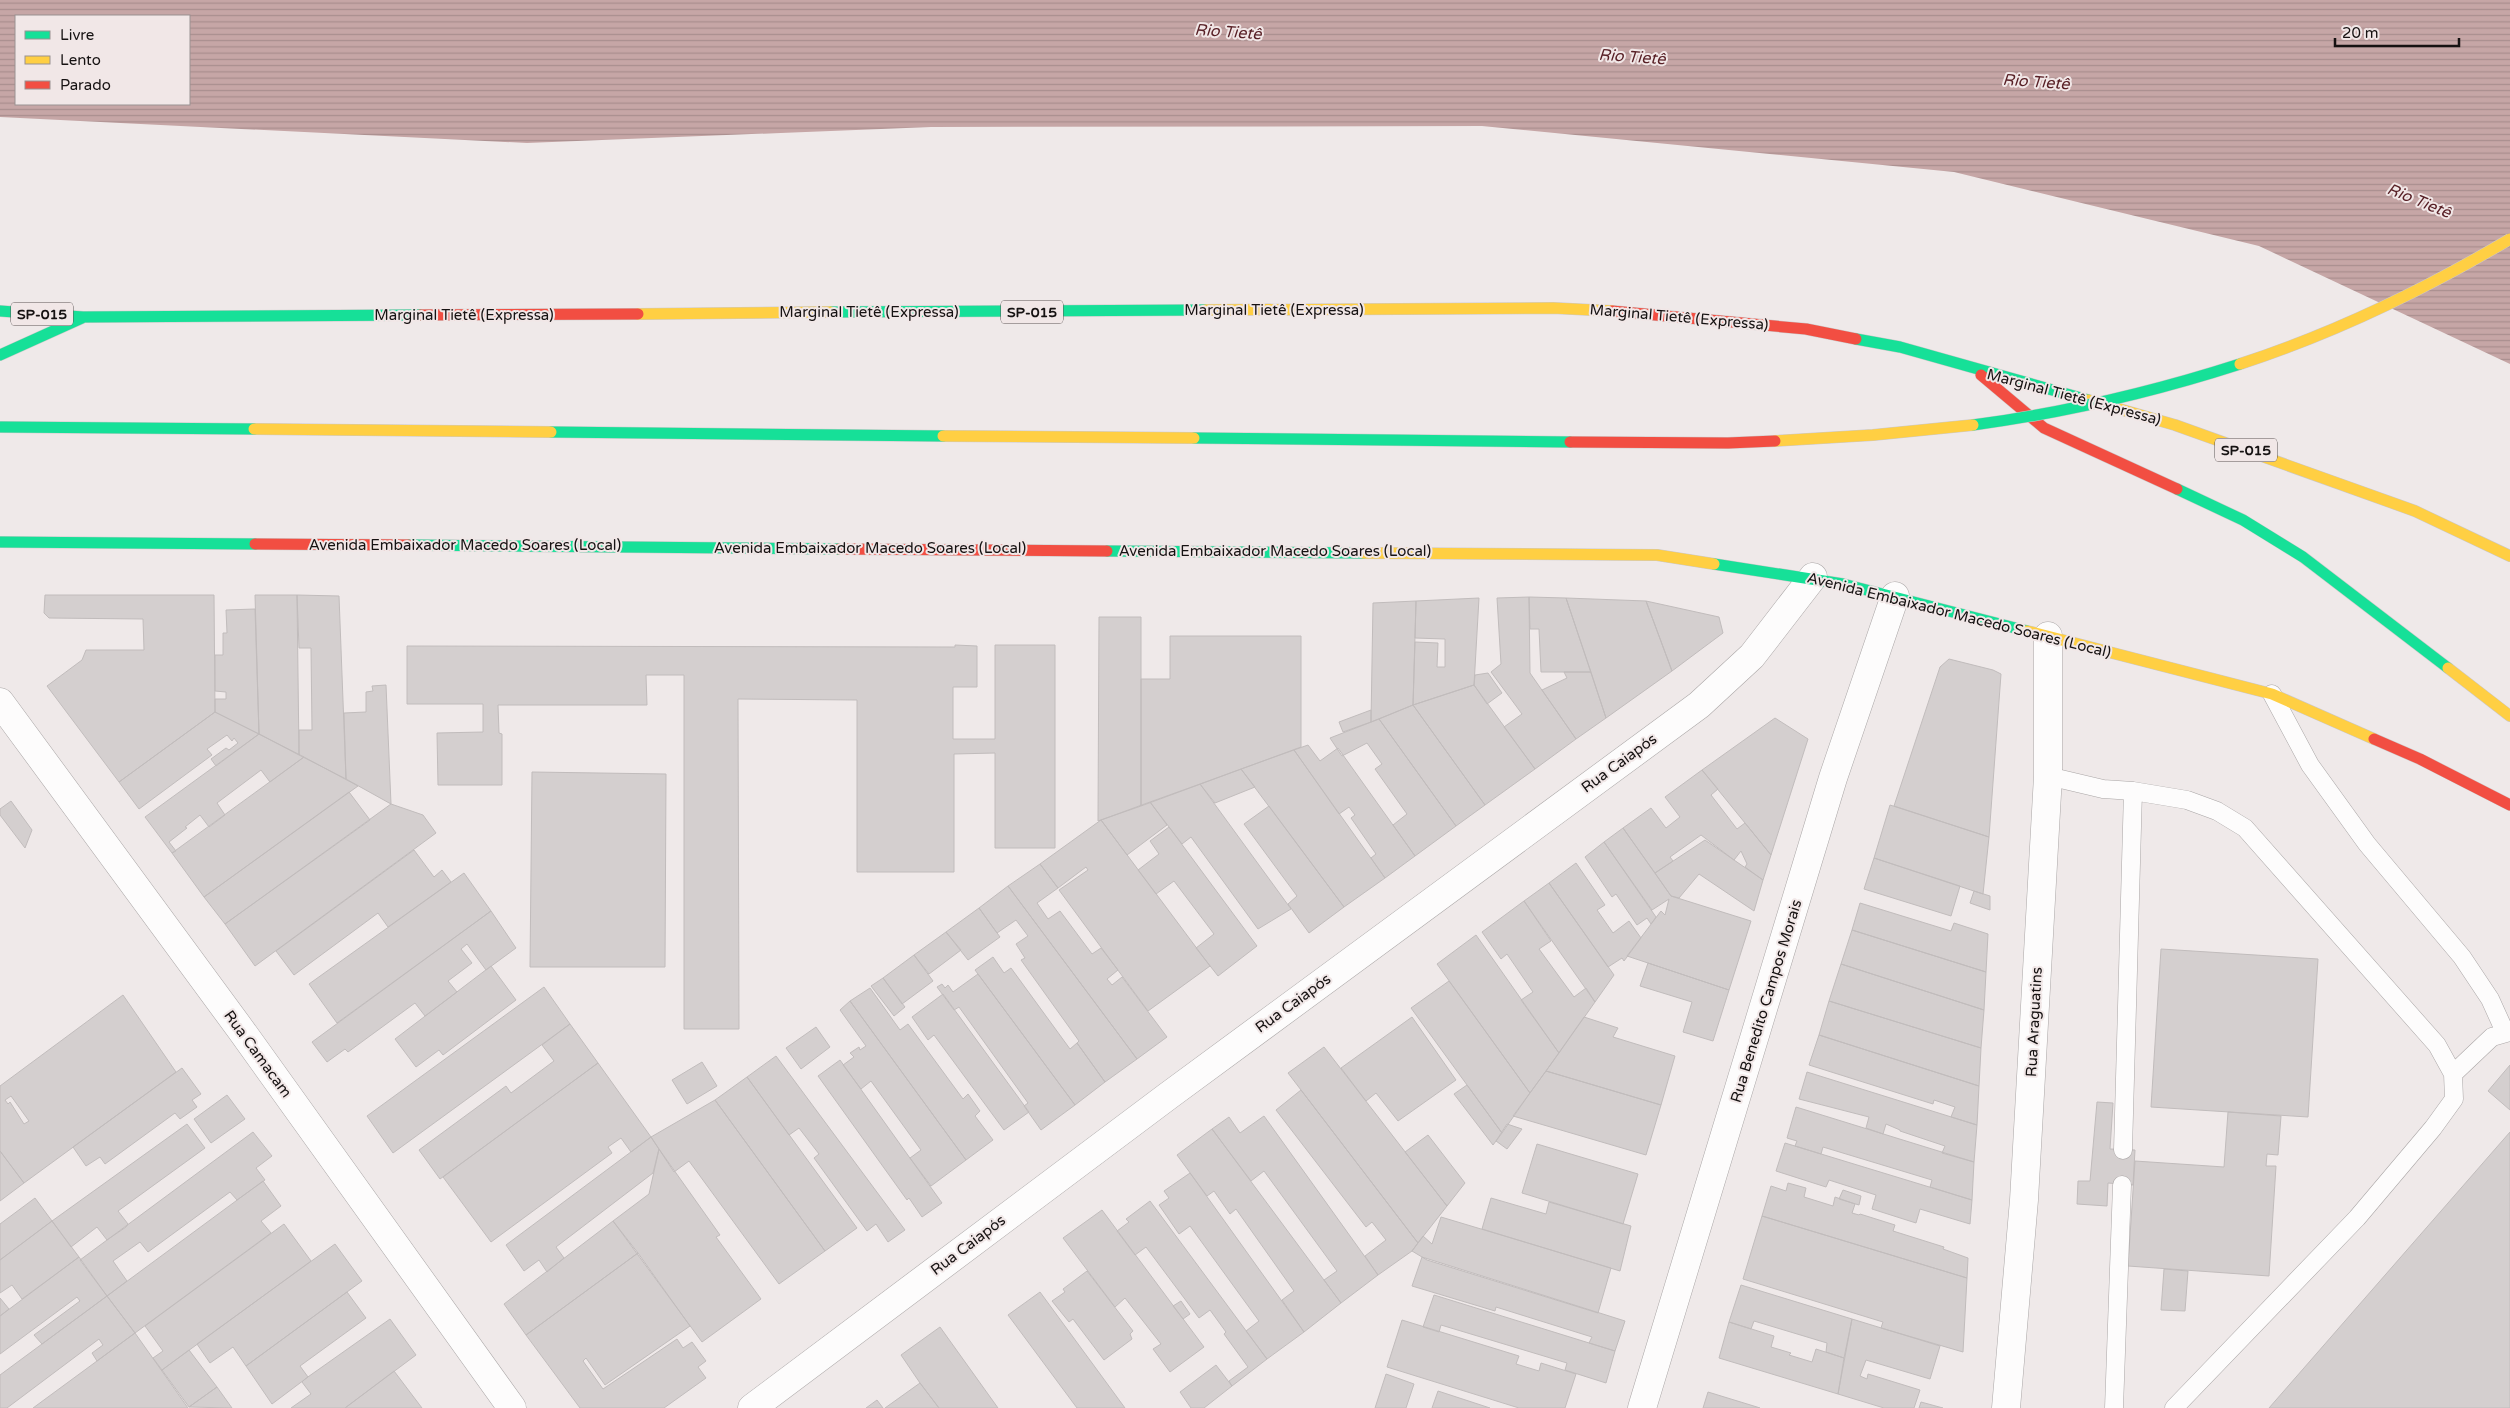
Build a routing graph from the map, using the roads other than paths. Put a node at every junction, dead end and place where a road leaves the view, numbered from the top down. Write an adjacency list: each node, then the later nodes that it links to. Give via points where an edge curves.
1 (2510, 239): 6 (highway, bridge, via 2392,305 2298,344 2208,375 2019,418 1922,431 1818,439 1728,443)
2 (0, 311): 3 (highway, Marginal Tietê (Expressa) / SP-015)
3 (83, 317): 4 (highway); 5 (highway, Marginal Tietê (Expressa) / SP-015, via 1553,308 1634,312 1806,329 1900,347)
4 (0, 355)
5 (1974, 369): 8 (highway, Marginal Tietê (Expressa) / SP-015, via 2175,425 2415,511); 14 (highway, via 2044,428 2243,520 2303,556)
6 (0, 427)
7 (0, 542): 9 (highway, Avenida Embaixador Macedo Soares (Local), via 1657,555)
8 (2510, 556)
9 (1812, 577): 10 (highway, Avenida Embaixador Macedo Soares (Local)); 23 (street, Rua Caiapós, via 1752,656 1699,705 1168,1096)
10 (1895, 596): 11 (highway, Avenida Embaixador Macedo Soares (Local)); 24 (street, Rua Benedito Campos Morais, via 1833,778)
11 (2048, 636): 12 (highway, Avenida Embaixador Macedo Soares (Local)); 15 (street, Rua Araguatins)
12 (2272, 694): 17 (highway, Avenida Embaixador Macedo Soares (Local), via 2420,759); 18 (lane, via 2310,765 2368,844 2462,957)
13 (0, 702): 22 (street, Rua Camacam, via 241,1030)
14 (2510, 716)
15 (2048, 776): 16 (lane, via 2103,789); 25 (street, Rua Araguatins, via 2024,1200)
16 (2133, 791): 19 (lane, via 2187,800 2218,811 2245,828 2436,1045); 20 (lane)
17 (2510, 804)
18 (2508, 1032): 19 (lane, via 2492,1037)
19 (2453, 1074): 27 (lane, via 2454,1099 2433,1128 2357,1218)
20 (2123, 1150)
21 (2122, 1185): 26 (lane)
22 (512, 1408)
23 (752, 1408)
24 (1642, 1408)
25 (2006, 1408)
26 (2114, 1408)
27 (2174, 1408)

